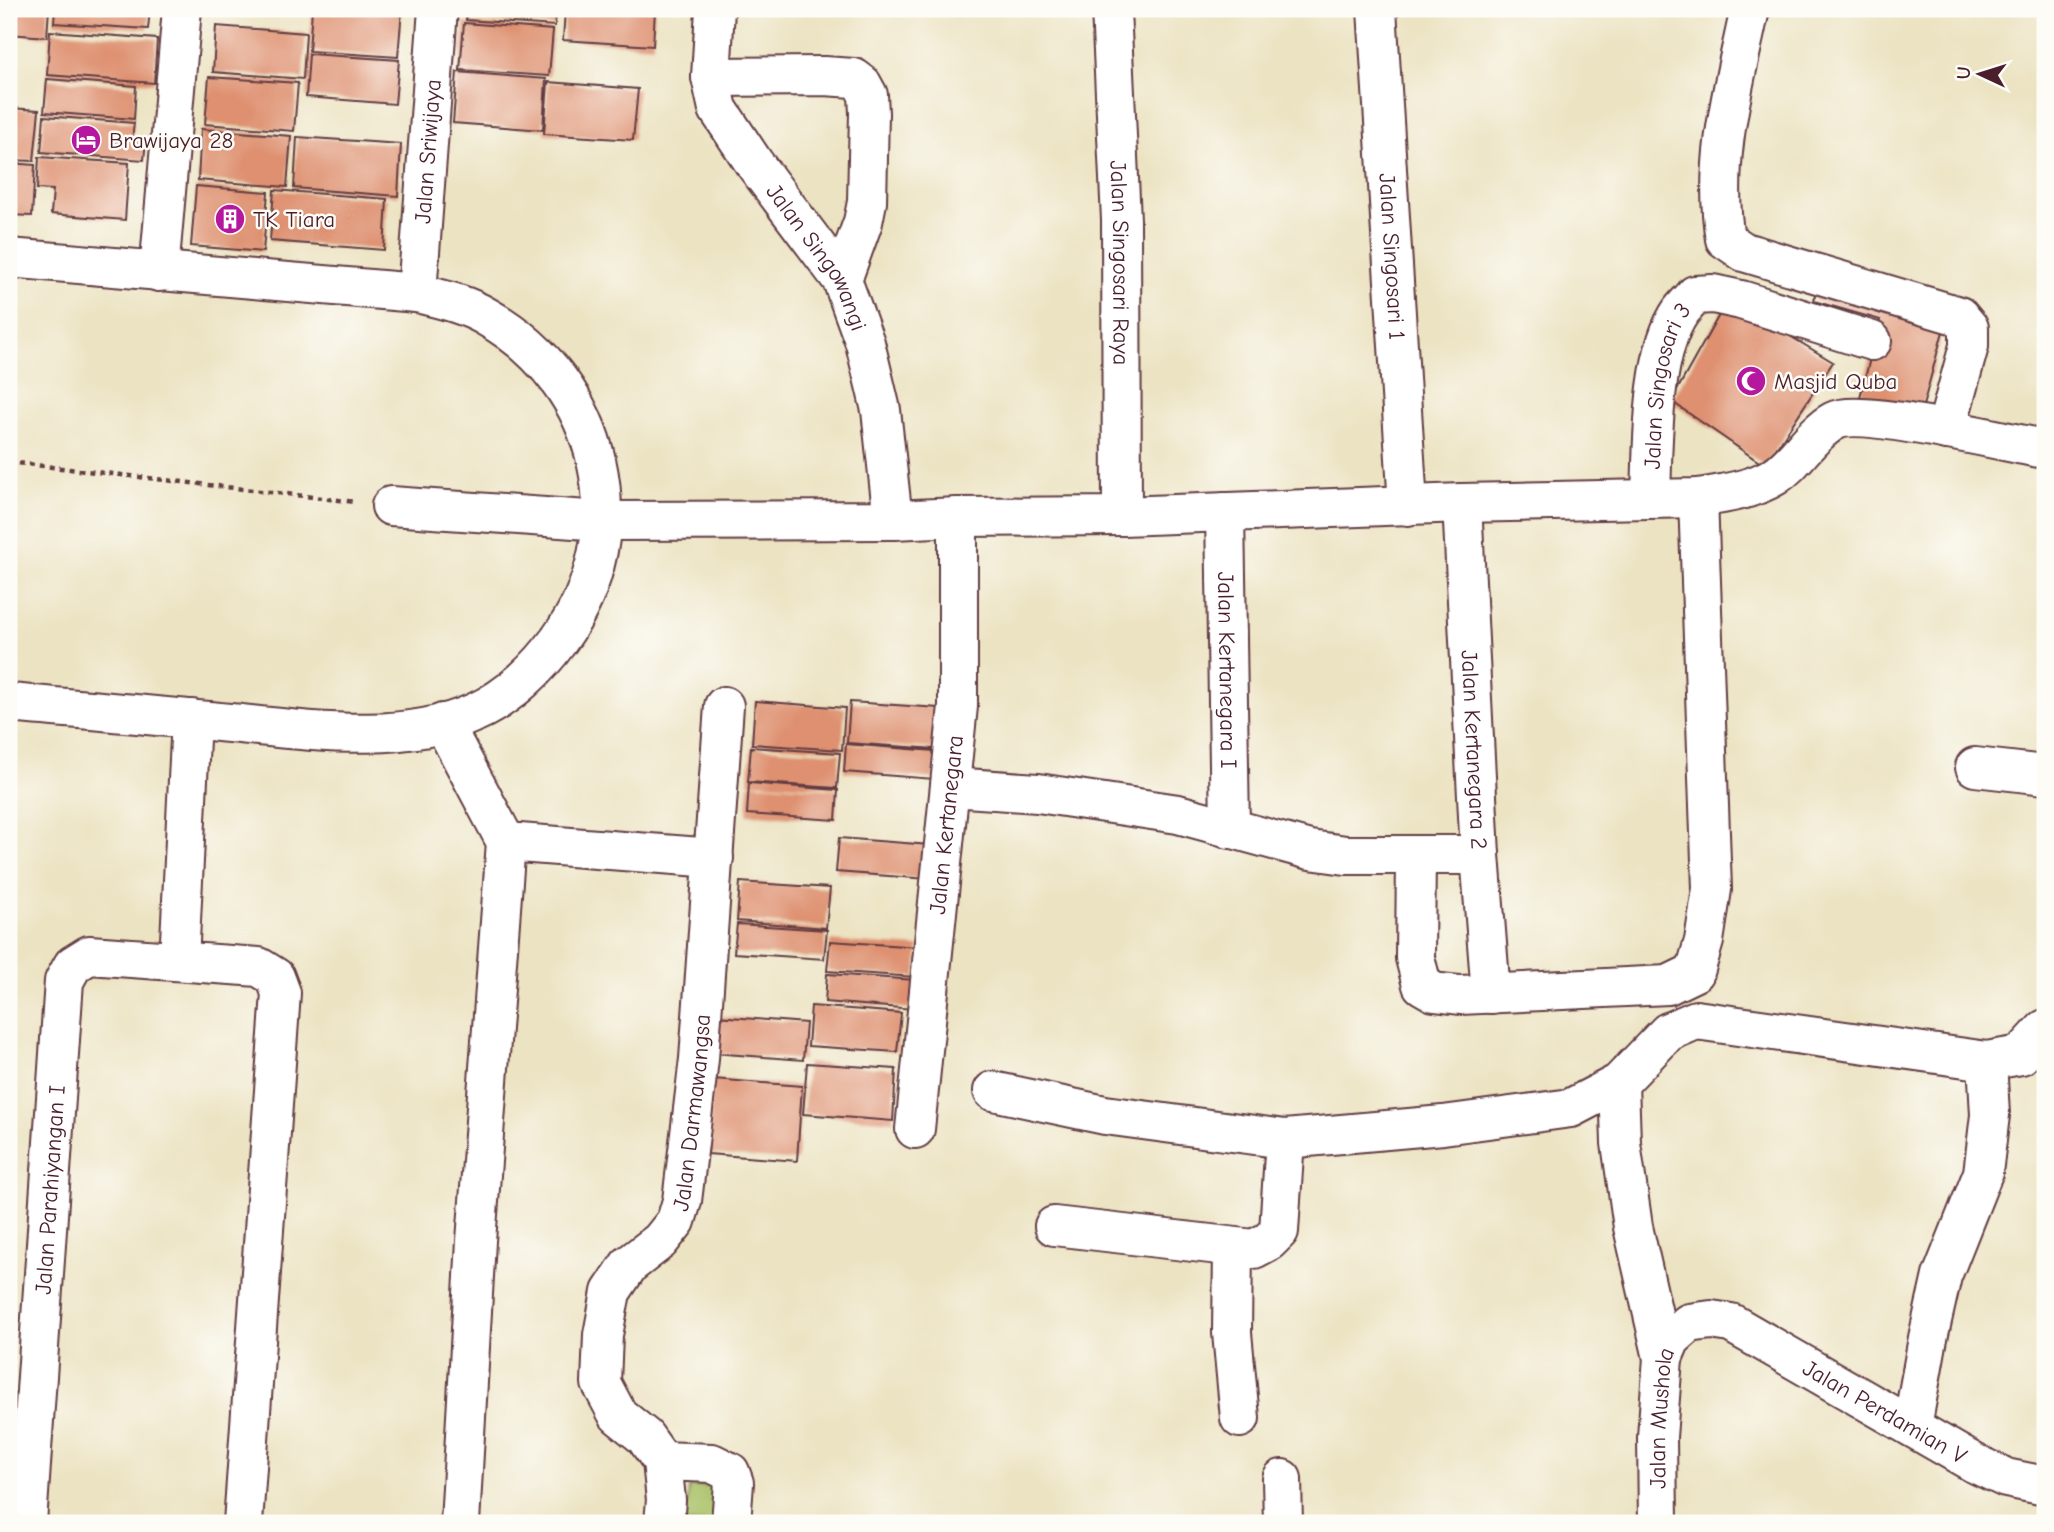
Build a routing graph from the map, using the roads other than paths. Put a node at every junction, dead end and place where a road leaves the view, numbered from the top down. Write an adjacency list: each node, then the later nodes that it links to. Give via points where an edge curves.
1 (182, 9): 9 (street)
2 (438, 9): 11 (street, Jalan Sriwijaya)
3 (715, 9): 7 (street, Jalan Singowangi)
4 (1111, 9): 21 (street, Jalan Singosari Raya, via 1121,220)
5 (1377, 9): 19 (street, Jalan Singosari 1)
6 (1750, 9): 13 (street, via 1723,137 1720,208 1725,239 1744,252 1959,316 1969,328 1969,346)
7 (711, 77): 10 (street, Jalan Singowangi, via 718,109); 10 (street, via 824,76 862,83 869,113 867,202)
8 (9, 258): 9 (street)
9 (159, 272): 11 (street)
10 (842, 280): 23 (street, Jalan Singowangi, via 865,343 881,410)
11 (417, 293): 24 (street, via 486,316 524,343 564,386 594,450)
12 (1872, 341): 15 (street, Jalan Singosari 3, via 1741,300 1695,295 1667,341 1658,375)
13 (1946, 430): 14 (street); 16 (street, via 1847,417 1833,422 1775,476 1735,493)
14 (2045, 449)
15 (1651, 498): 16 (street); 17 (street)
16 (1698, 498): 38 (street, via 1712,889 1695,972 1668,985)
17 (1462, 503): 19 (street); 34 (street, Jalan Kertanegara 2)
18 (390, 506): 24 (street)
19 (1408, 506): 20 (street)
20 (1225, 512): 21 (street); 32 (street, Jalan Kertanegara I)
21 (1122, 516): 22 (street)
22 (958, 517): 23 (street); 31 (street, Jalan Kertanegara, via 958,706)
23 (893, 520): 24 (street)
24 (602, 521): 28 (street, via 594,571 575,618 545,659 507,693 476,712)
25 (9, 703): 27 (street)
26 (724, 706): 36 (street, Jalan Darmawangsa)
27 (191, 719): 28 (street, via 326,732 379,732); 37 (street)
28 (443, 723): 33 (street)
29 (1975, 767): 30 (street)
30 (2045, 775)
31 (951, 787): 32 (street, via 1038,793 1165,812); 43 (street, Jalan Kertanegara)
32 (1230, 829): 35 (street, via 1310,850)
33 (506, 842): 36 (street); 56 (street)
34 (1480, 855): 35 (street); 38 (street, Jalan Kertanegara 2)
35 (1416, 856): 38 (street, via 1415,958 1422,985 1434,992)
36 (714, 858): 51 (street, Jalan Darmawangsa, via 699,1059 682,1201 676,1221 660,1241 629,1265 611,1292 603,1335 601,1383 618,1415 645,1437)
37 (179, 961): 54 (street, Jalan Parahiyangan I, via 89,955 73,965 64,981); 55 (street, Jalan Parahiyangan I, via 260,967 275,977 281,993)
38 (1491, 994)
39 (2045, 1029): 40 (street, via 2021,1055)
40 (1987, 1061): 41 (street, via 1696,1020 1668,1032); 50 (street, via 1990,1115 1983,1173 1942,1276)
41 (1619, 1083): 44 (street, via 1571,1108); 48 (street, via 1621,1143 1633,1227)
42 (993, 1091): 44 (street, via 1105,1115)
43 (915, 1129)
44 (1285, 1139): 46 (street, via 1279,1231 1254,1249)
45 (1054, 1226): 46 (street)
46 (1233, 1247): 49 (street, via 1232,1333)
47 (1731, 1322): 48 (street, Jalan Mushola, via 1689,1323 1671,1339); 50 (street, Jalan Perdamian V)
48 (1663, 1358): 60 (street, Jalan Mushola, via 1657,1437)
49 (1240, 1418)
50 (1912, 1427): 53 (street, Jalan Perdamian V, via 2006,1478)
51 (662, 1461): 57 (street); 58 (street, via 712,1463 730,1472 734,1483)
52 (1282, 1479): 59 (street)
53 (2045, 1486)
54 (27, 1523)
55 (243, 1523)
56 (460, 1523)
57 (664, 1523)
58 (732, 1523)
59 (1283, 1523)
60 (1658, 1523)

